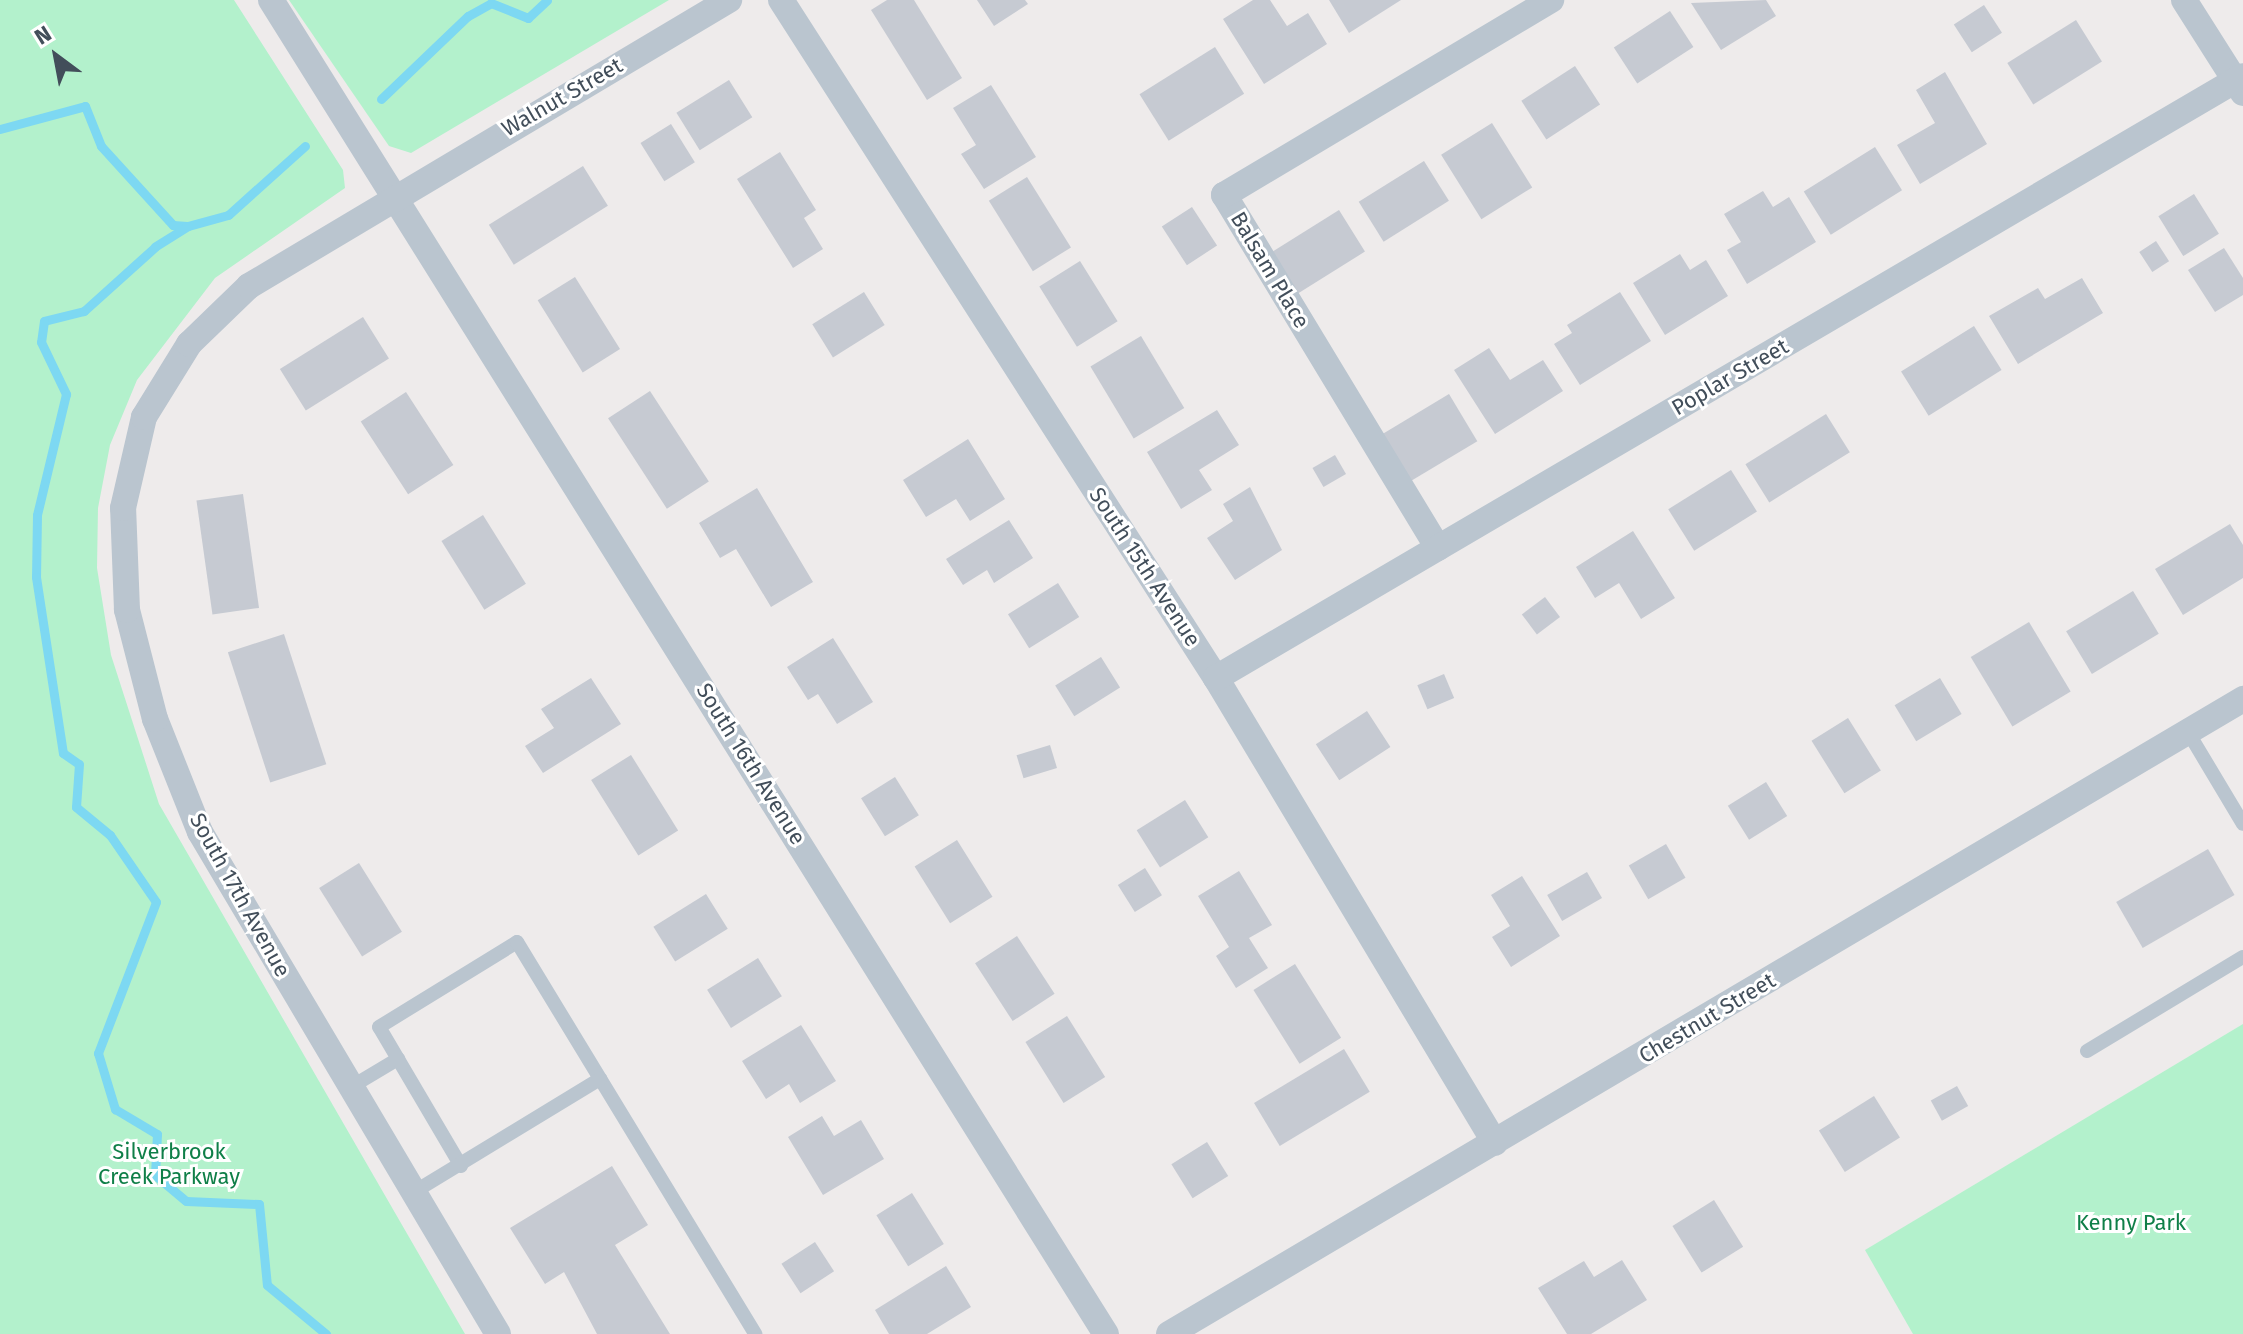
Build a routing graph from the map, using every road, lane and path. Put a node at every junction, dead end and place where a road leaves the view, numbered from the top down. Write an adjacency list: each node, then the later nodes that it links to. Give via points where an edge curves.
1 (271, 0): 7 (street, South 16th Avenue)
2 (729, 0): 7 (street, Walnut Street)
3 (781, 0): 9 (street, South 15th Avenue)
4 (1551, 0): 8 (street, Balsam Place, via 1224,195)
5 (2184, 0): 6 (street)
6 (2240, 83): 8 (street, Poplar Street)
7 (395, 194): 17 (street, South 17th Avenue, via 249,286 189,344 144,417 123,508 127,610 172,762 200,832); 23 (street, South 16th Avenue)
8 (1438, 548): 9 (street, Poplar Street)
9 (1216, 678): 18 (street, South 15th Avenue)
10 (2243, 699): 11 (street, Chestnut Street)
11 (2188, 732): 12 (lane); 18 (street, Chestnut Street)
12 (2243, 824)
13 (2243, 957): 14 (lane)
14 (2087, 1051)
15 (398, 1059): 16 (lane, via 379,1027 517,942); 17 (lane); 19 (lane)
16 (600, 1079): 19 (lane); 22 (lane)
17 (351, 1087): 20 (street, South 17th Avenue)
18 (1495, 1143): 24 (street, Chestnut Street)
19 (461, 1166): 20 (lane)
20 (414, 1192): 21 (street, South 17th Avenue)
21 (498, 1334)
22 (755, 1334)
23 (1106, 1334)
24 (1169, 1334)

